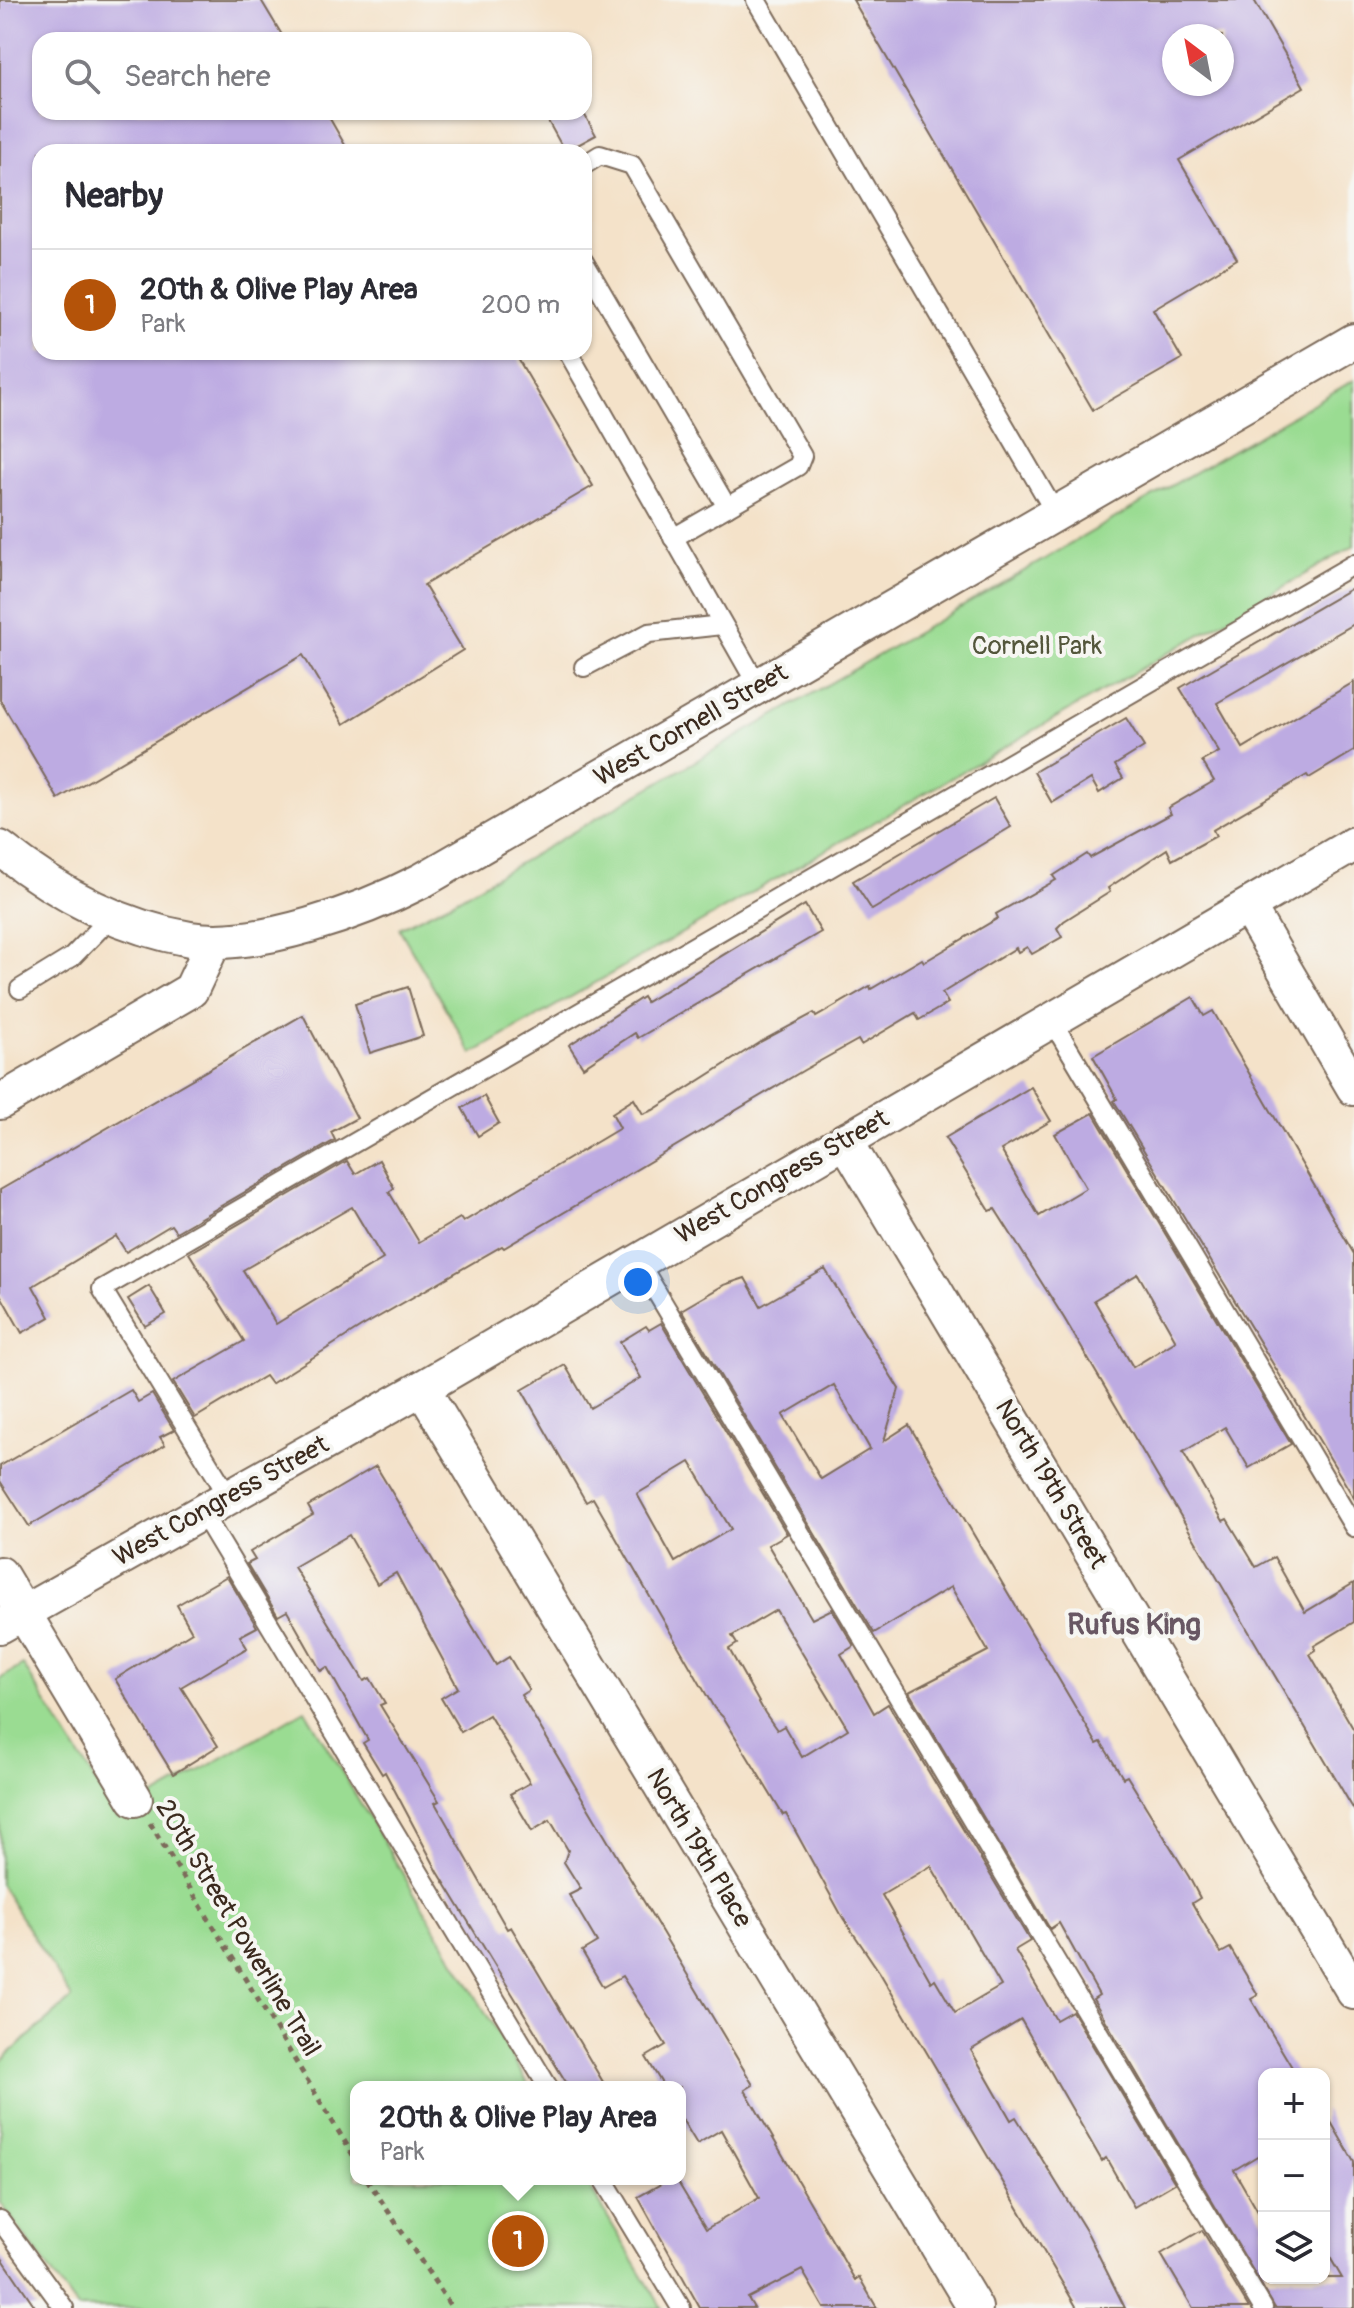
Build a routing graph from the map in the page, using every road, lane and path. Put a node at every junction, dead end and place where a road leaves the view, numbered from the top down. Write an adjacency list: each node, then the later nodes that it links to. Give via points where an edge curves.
1 (756, 0): 7 (lane)
2 (592, 160): 6 (lane, via 600,155 632,165 802,456 798,466)
3 (592, 276): 6 (lane)
4 (1354, 341): 7 (street, West Cornell Street)
5 (573, 360): 8 (lane)
6 (727, 507): 8 (lane)
7 (1056, 514): 12 (street, West Cornell Street)
8 (673, 538): 10 (lane)
9 (1354, 564): 25 (lane, via 102,1289)
10 (722, 625): 11 (lane, via 649,633); 12 (lane)
11 (584, 667)
12 (758, 686): 17 (street, West Cornell Street, via 395,894 320,922)
13 (1354, 844): 15 (street, West Congress Street)
14 (0, 848): 16 (street, West Cornell Street, via 71,897)
15 (1248, 907): 19 (street, West Congress Street); 20 (street)
16 (112, 916): 17 (street, West Cornell Street); 18 (lane, via 72,957)
17 (214, 941): 21 (street, via 191,990)
18 (20, 989)
19 (1052, 1021): 22 (street, West Congress Street); 26 (lane)
20 (1354, 1088)
21 (0, 1102)
22 (845, 1140): 23 (street, West Congress Street); 30 (street, North 19th Street)
23 (638, 1261): 24 (street, West Congress Street); 40 (lane)
24 (422, 1388): 25 (street, West Congress Street); 39 (street, North 19th Place)
25 (215, 1504): 28 (street, West Congress Street); 31 (lane)
26 (1354, 1527)
27 (0, 1574): 28 (street)
28 (12, 1620): 29 (street)
29 (135, 1799): 32 (path, 20th Street Powerline Trail)
30 (1354, 1992)
31 (545, 2081)
32 (350, 2150)
33 (371, 2185): 37 (path)
34 (607, 2185): 38 (lane)
35 (0, 2220): 36 (lane)
36 (64, 2308)
37 (452, 2308)
38 (681, 2308)
39 (975, 2308)
40 (1263, 2308)

